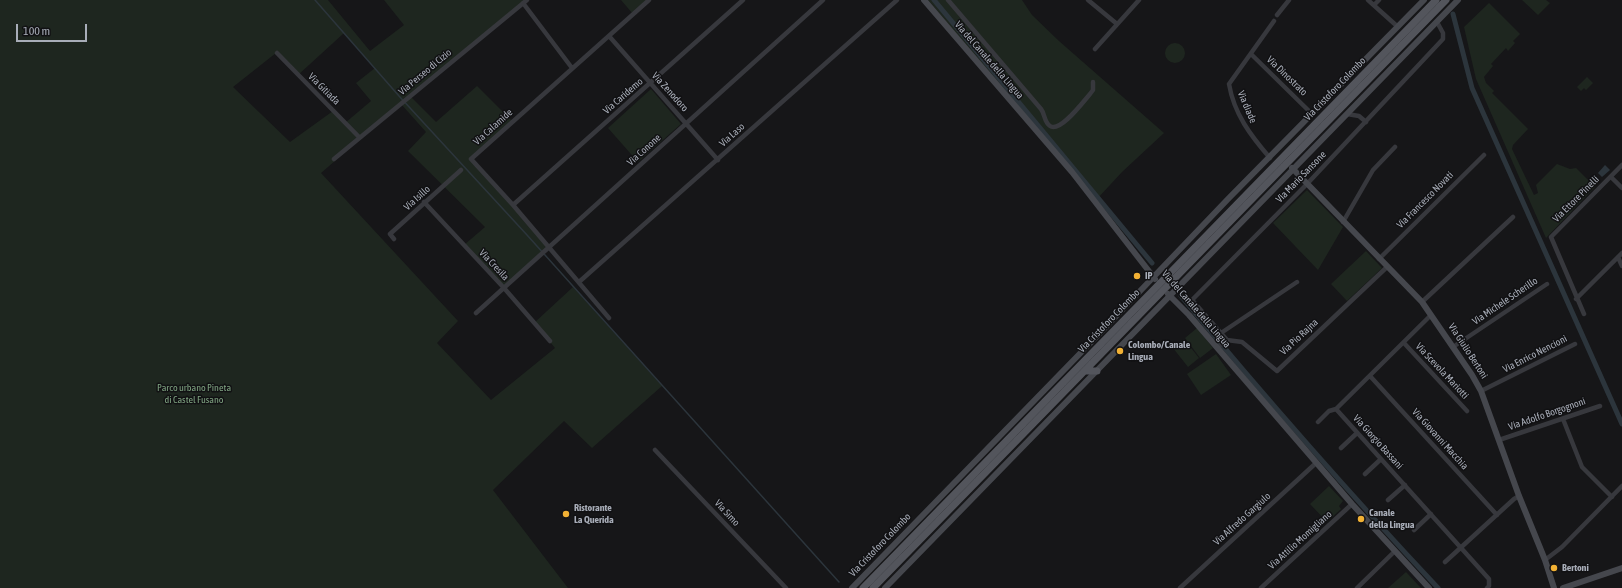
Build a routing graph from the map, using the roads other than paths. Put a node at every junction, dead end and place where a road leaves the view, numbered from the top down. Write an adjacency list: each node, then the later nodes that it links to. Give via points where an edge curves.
1 (649, 0): 25 (street, Via Calamide)
2 (743, 0): 31 (street, Via Caridemo)
3 (823, 0): 35 (street, Via Conone)
4 (898, 0): 41 (street, Via Laso)
5 (924, 0): 62 (street, Via del Canale della Lingua, via 1072,172)
6 (948, 0): 30 (street, via 1041,109 1049,125 1060,126 1090,94)
7 (1088, 0): 23 (street)
8 (1139, 0): 23 (street)
9 (1289, 0): 19 (street)
10 (1368, 0): 17 (street)
11 (1379, 0): 17 (street)
12 (1424, 0): 24 (street, Via Cristoforo Colombo)
13 (1436, 0): 42 (main road, Via Cristoforo Colombo)
14 (1446, 0): 20 (main road, Via Cristoforo Colombo)
15 (1458, 0): 18 (street, Via Cristoforo Colombo)
16 (525, 2): 29 (street); 36 (street, Via Perseo di Cizio)
17 (1374, 5): 24 (street)
18 (1444, 14): 20 (street); 22 (street, Via Cristoforo Colombo)
19 (1278, 16)
20 (1429, 18): 42 (main road, Via Cristoforo Colombo)
21 (1274, 21): 28 (street, Via diade)
22 (1437, 22): 33 (street, Via Cristoforo Colombo); 34 (street, Via Mario Sansone, via 1443,39)
23 (1117, 24): 26 (street)
24 (1398, 27): 39 (street, Via Cristoforo Colombo)
25 (609, 36): 29 (street, Via Calamide); 31 (street, Via Zenodoro)
26 (1095, 49)
27 (276, 53): 36 (street, Via Gitiada)
28 (1251, 54): 32 (street, Via Dinostrato); 39 (street, Via diade, via 1229,84 1230,90 1246,129)
29 (572, 68): 52 (street, Via Calamide, via 471,159)
30 (1093, 82)
31 (650, 84): 35 (street, Via Zenodoro); 52 (street, Via Caridemo)
32 (1310, 111)
33 (1348, 114): 34 (street, via 1359,116); 45 (street, Via Cristoforo Colombo)
34 (1366, 122): 47 (street, Via Mario Sansone)
35 (686, 124): 41 (street, Via Zenodoro); 56 (street, Via Conone)
36 (359, 137): 40 (street, Via Perseo di Cizio)
37 (1395, 147): 54 (street, via 1374,170)
38 (1484, 155): 59 (street, Via Francesco Novati)
39 (1272, 156): 42 (street); 50 (street, Via Cristoforo Colombo)
40 (334, 159)
41 (718, 160): 63 (street, Via Laso)
42 (1286, 160): 45 (street, Via Giulio Bertoni); 49 (main road, Via Cristoforo Colombo); 67 (main road, Via Cristoforo Colombo)
43 (1622, 165): 46 (street, Via Ettore Pinelli)
44 (461, 170): 51 (street, Via Isillo)
45 (1293, 170): 47 (street, Via Giulio Bertoni); 67 (street, Via Cristoforo Colombo)
46 (1610, 177): 48 (street); 68 (street, Via Ettore Pinelli, via 1551,237)
47 (1307, 184): 54 (street, Via Giulio Bertoni); 74 (street, Via Mario Sansone, via 1192,300)
48 (1622, 188)
49 (1243, 198): 50 (street); 67 (main road, Via Cristoforo Colombo)
50 (1228, 199): 62 (street, Via Cristoforo Colombo)
51 (424, 202): 55 (street, Via Isillo, via 390,234); 66 (street, Via Cresila)
52 (513, 205): 56 (street, Via Calamide)
53 (1514, 217): 69 (street)
54 (1343, 222): 59 (street, Via Giulio Bertoni)
55 (394, 239)
56 (550, 247): 63 (street, Via Calamide); 66 (street, Via Conone)
57 (1622, 253): 58 (street)
58 (1618, 257): 60 (street); 68 (street)
59 (1379, 259): 61 (street, Via Giulio Bertoni)
60 (1622, 266)
61 (1387, 267): 69 (street, Via Giulio Bertoni); 75 (street, Via Pio Rajna, via 1277,371 1242,342)
62 (1154, 277): 67 (street, Via del Canale della Lingua); 112 (street, Via Cristoforo Colombo)
63 (579, 282): 73 (street, Via Calamide)
64 (1297, 282): 74 (street)
65 (1547, 284): 79 (street, Via Michele Scherillo)
66 (504, 288): 70 (street, Via Conone); 76 (street, Via Cresila)
67 (1164, 290): 80 (street, Via del Canale della Lingua); 81 (main road, Via Cristoforo Colombo); 82 (street, Via Cristoforo Colombo); 113 (main road, Via Cristoforo Colombo)
68 (1576, 299): 71 (street, Via Ettore Pinelli)
69 (1422, 302): 72 (street, Via Giulio Bertoni)
70 (476, 313)
71 (1584, 314)
72 (1431, 315): 77 (street); 79 (street, Via Giulio Bertoni)
73 (609, 318)
74 (1221, 333): 75 (street, Via Mario Sansone)
75 (1227, 340): 80 (street)
76 (550, 341)
77 (1404, 343): 83 (street); 87 (street, Via Scevola Mariotti)
78 (1575, 344): 84 (street, Via Enrico Nencioni)
79 (1453, 347): 84 (street, Via Giulio Bertoni)
80 (1218, 348): 95 (street, Via del Canale della Lingua)
81 (1085, 370): 82 (main road); 114 (main road, Via Cristoforo Colombo)
82 (1097, 371): 115 (street, Via Cristoforo Colombo)
83 (1370, 376): 86 (street); 104 (street, Via Giovanni Macchia)
84 (1481, 391): 91 (street, Via Giulio Bertoni)
85 (1600, 406): 88 (street, Via Adolfo Borgognoni)
86 (1336, 409): 89 (street, via 1329,411); 90 (street, Via Giorgio Bassani)
87 (1467, 411)
88 (1563, 419): 91 (street, Via Adolfo Borgognoni); 100 (street, via 1582,467)
89 (1318, 422)
90 (1357, 433): 92 (street); 94 (street, Via Giorgio Bassani)
91 (1499, 440): 99 (street, Via Giulio Bertoni)
92 (1341, 448)
93 (655, 450): 111 (street, Via Simo)
94 (1381, 459): 96 (street); 97 (street, Via Giorgio Bassani)
95 (1316, 463): 102 (street, Via del Canale della Lingua); 116 (street, Via Alfredo Gargiulo)
96 (1365, 474)
97 (1405, 485): 101 (street); 103 (street, Via Giorgio Bassani)
98 (1622, 486): 100 (street)
99 (1520, 496): 104 (street); 108 (street, Via Giulio Bertoni)
100 (1612, 497): 108 (street)
101 (1388, 500)
102 (1352, 504): 107 (street, Via del Canale della Lingua); 117 (street, Via Attilio Momigliano)
103 (1431, 514): 105 (street); 106 (street, Via Giorgio Bassani)
104 (1497, 515): 106 (street)
105 (1414, 530)
106 (1461, 547): 109 (street); 120 (street, Via Giorgio Bassani, via 1489,579)
107 (1396, 551): 118 (street); 119 (street, Via del Canale della Lingua)
108 (1546, 560): 121 (street, Via Giulio Bertoni)
109 (1446, 562)
110 (1622, 568): 122 (street)
111 (786, 588)
112 (852, 588)
113 (863, 588)
114 (873, 588)
115 (885, 588)
116 (1180, 588)
117 (1260, 588)
118 (1357, 588)
119 (1429, 588)
120 (1487, 588)
121 (1554, 588)
122 (1563, 588)

